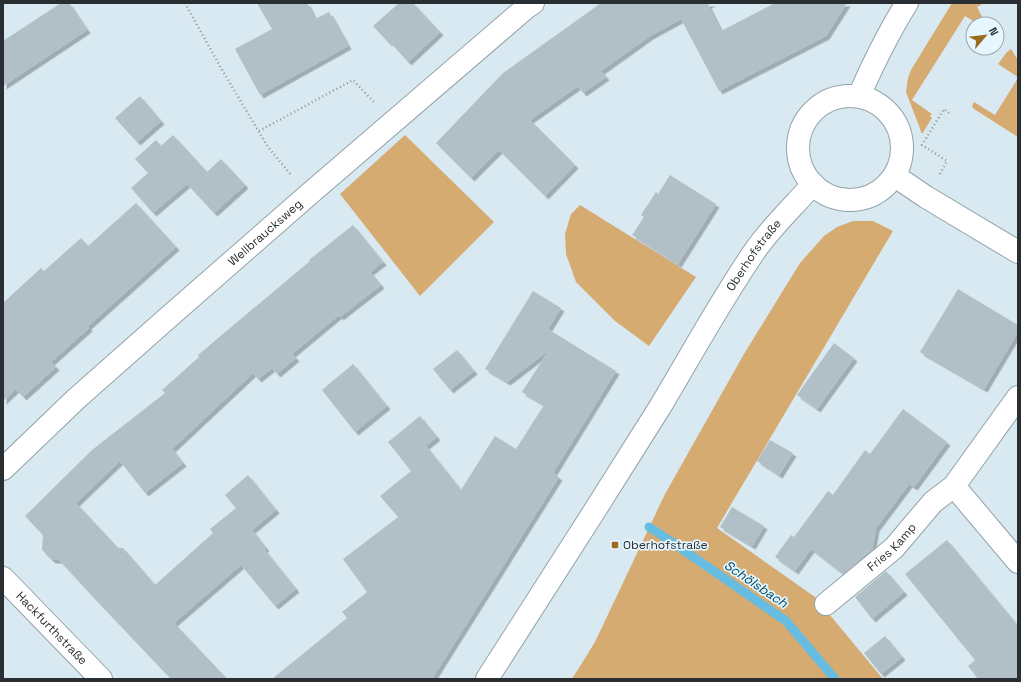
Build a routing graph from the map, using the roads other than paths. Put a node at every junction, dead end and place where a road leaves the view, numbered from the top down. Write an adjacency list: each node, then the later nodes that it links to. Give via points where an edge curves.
1 (533, 3): 8 (street, Wellbraucksweg, via 462,61 76,399)
2 (907, 3): 3 (street, via 891,28)
3 (859, 96): 4 (street, via 878,104 893,118 901,136 902,156); 5 (street, via 836,97 825,102 816,108 802,127 798,149 800,161)
4 (895, 176): 5 (street, via 881,190 863,198 844,200 825,194); 6 (street)
5 (813, 184): 14 (street, Oberhofstraße, via 754,251 588,524)
6 (1018, 252)
7 (1018, 397): 9 (street, Fries Kamp)
8 (3, 469)
9 (954, 486): 10 (street); 12 (street, Fries Kamp, via 933,502 894,548)
10 (1018, 562)
11 (3, 578): 13 (street, Hackfurthstraße)
12 (826, 604)
13 (101, 679)
14 (487, 679)

